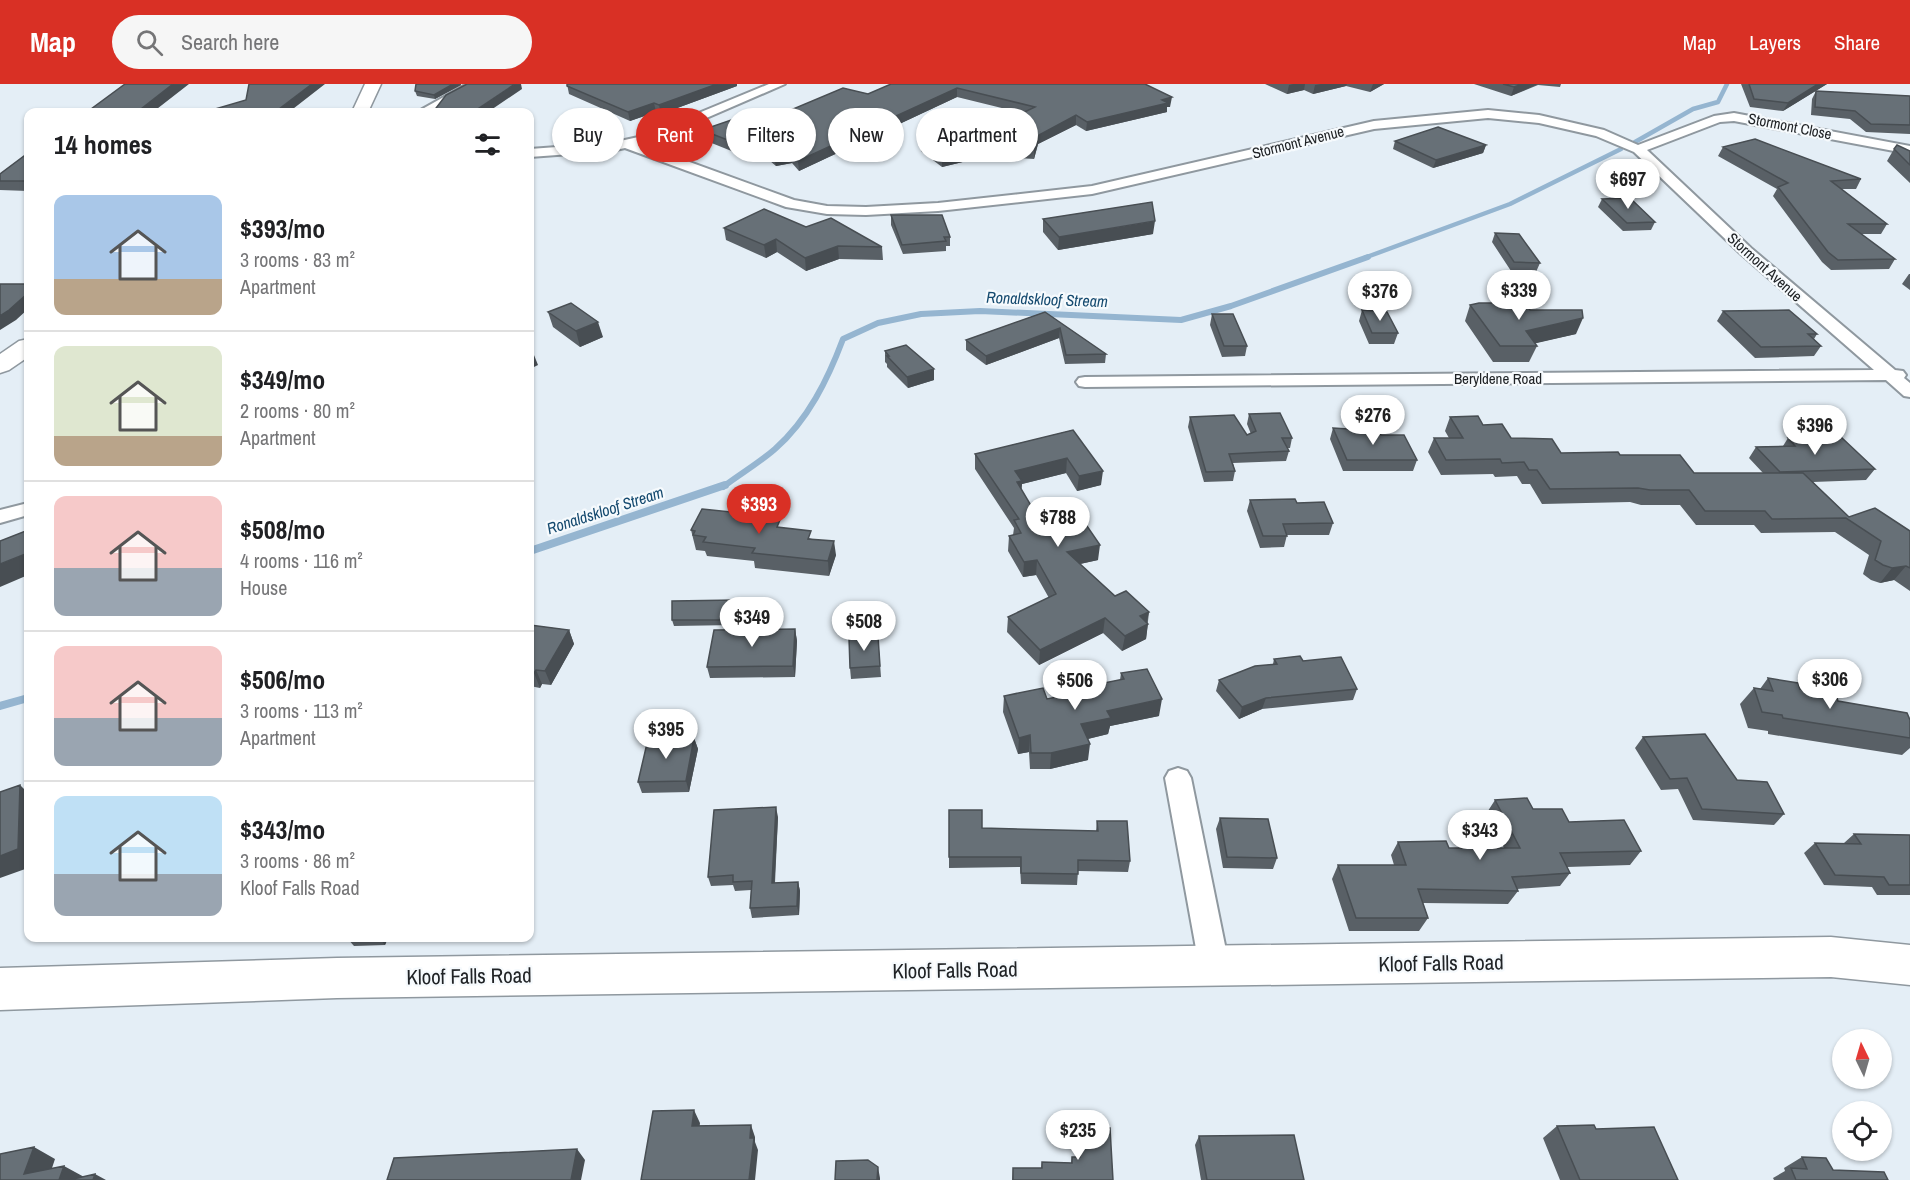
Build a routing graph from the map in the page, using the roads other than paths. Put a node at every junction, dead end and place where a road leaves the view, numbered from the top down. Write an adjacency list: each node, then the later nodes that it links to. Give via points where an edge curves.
1 (373, 84): 4 (main road)
2 (475, 84): 5 (street)
3 (779, 84): 6 (street)
4 (362, 108)
5 (430, 108)
6 (627, 144): 7 (street, Stormont Avenue, via 790,204 866,211 1092,190 1353,129 1469,115 1506,114 1557,122 1600,133); 9 (street)
7 (1638, 149): 8 (street, Stormont Close, via 1718,119 1734,117); 12 (street, Stormont Avenue, via 1746,251)
8 (1910, 150)
9 (534, 153)
10 (24, 349): 11 (main road)
11 (0, 365)
12 (1891, 375): 13 (street, Beryldene Road); 14 (street, Beryldene Road); 15 (street, Stormont Avenue)
13 (1910, 375)
14 (1085, 382)
15 (1910, 392)
16 (24, 509): 17 (street)
17 (0, 517)
18 (1178, 778): 19 (street)
19 (1214, 965): 20 (main road, Kloof Falls Road, via 1831,957); 21 (main road, Kloof Falls Road, via 337,978)
20 (1910, 965)
21 (0, 989)

